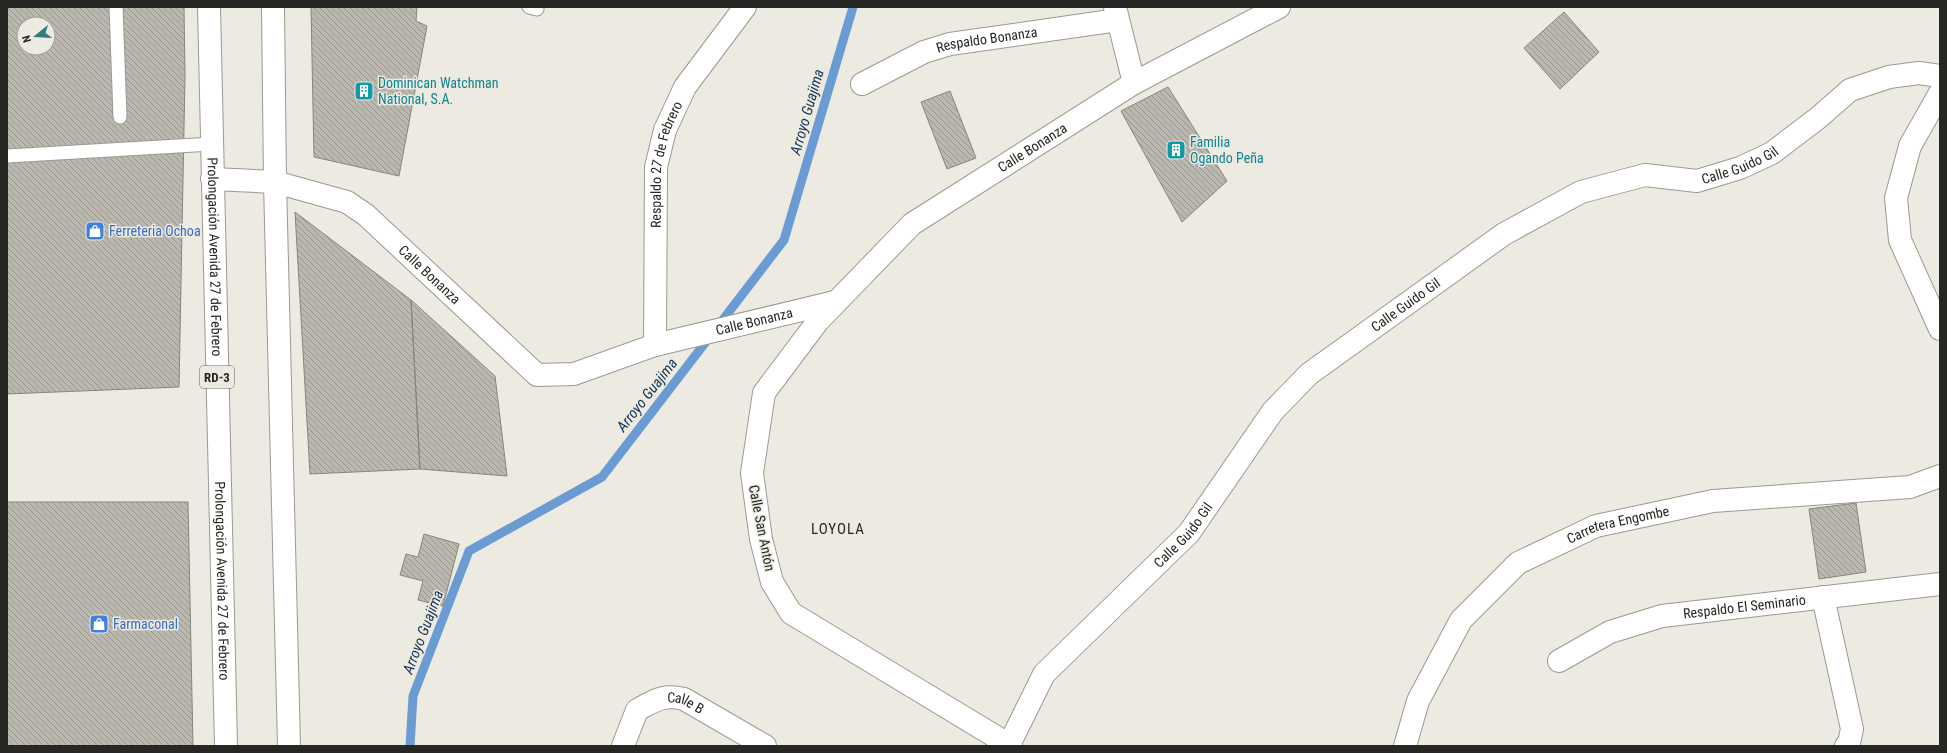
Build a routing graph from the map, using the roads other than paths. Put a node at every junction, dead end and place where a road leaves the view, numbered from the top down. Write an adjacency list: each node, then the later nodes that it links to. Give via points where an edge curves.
1 (116, 7): 11 (lane)
2 (209, 7): 12 (street, Prolongación Avenida 27 de Febrero / RD-3)
3 (273, 7): 15 (street)
4 (745, 7): 18 (street, Respaldo 27 de Febrero, via 685,87 665,130 656,167)
5 (1279, 7): 8 (street, Calle Bonanza)
6 (1116, 14): 8 (street); 9 (street, Respaldo Bonanza, via 950,44 924,52)
7 (1940, 76): 27 (street, Calle Guido Gil, via 1919,73 1889,77 1850,90 1772,153 1740,168 1697,181 1645,175 1581,192 1498,238 1309,374 1273,411 1189,533 1044,674)
8 (1134, 83): 16 (street, Calle Bonanza, via 912,224)
9 (862, 84)
10 (1940, 93): 17 (street, via 1910,146 1896,198 1900,240)
11 (120, 117)
12 (212, 144): 13 (lane); 14 (street, Prolongación Avenida 27 de Febrero / RD-3)
13 (7, 156)
14 (212, 179): 15 (street, Calle Bonanza); 23 (street, Prolongación Avenida 27 de Febrero / RD-3)
15 (275, 182): 18 (street, Calle Bonanza, via 347,202 366,215 519,360 537,374 574,374); 24 (street)
16 (835, 302): 18 (street, Calle Bonanza); 27 (street, Calle San Antón, via 764,393 752,473 761,539 772,582 791,613)
17 (1940, 329)
18 (655, 345)
19 (1940, 476): 28 (street, Carretera Engombe, via 1910,487 1706,502 1596,526 1518,563 1461,620 1418,701)
20 (1940, 584): 21 (street, Respaldo El Seminario)
21 (1823, 597): 22 (street, Respaldo El Seminario, via 1662,616 1610,632); 29 (street, via 1852,729)
22 (1559, 661)
23 (226, 746)
24 (289, 746)
25 (623, 746): 26 (street, Calle B, via 637,710 671,696 684,698)
26 (765, 746)
27 (1010, 746)
28 (1405, 746)
29 (1846, 746)

